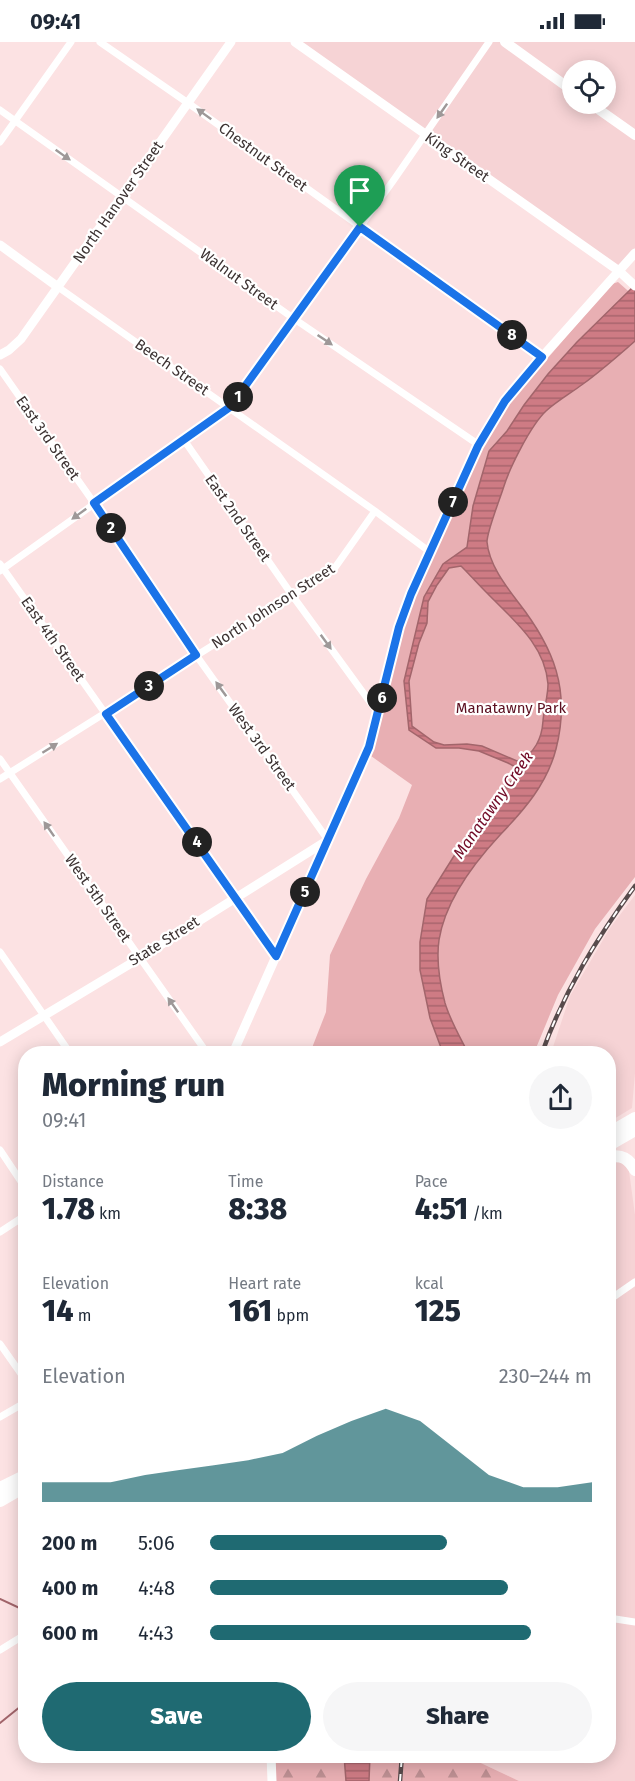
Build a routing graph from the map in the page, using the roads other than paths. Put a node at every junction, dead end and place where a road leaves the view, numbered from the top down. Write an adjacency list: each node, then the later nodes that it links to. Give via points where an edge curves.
1 (71, 42): 11 (street)
2 (100, 42): 8 (street, Chestnut Street)
3 (231, 42): 8 (street, North Hanover Street)
4 (295, 42): 12 (street, King Street)
5 (489, 42): 12 (street, one-way to 12)
6 (505, 42): 7 (main road)
7 (562, 83)
8 (188, 103): 15 (street, North Hanover Street); 16 (street, Chestnut Street, one-way to 8)
9 (0, 111): 11 (street, Walnut Street)
10 (605, 114): 13 (main road)
11 (15, 121): 14 (street); 15 (street, Walnut Street, one-way to 15)
12 (425, 134): 16 (street); 19 (street, King Street)
13 (635, 135)
14 (0, 142)
15 (122, 196): 21 (street, North Hanover Street); 22 (street, Walnut Street)
16 (360, 227): 22 (street); 24 (street, Chestnut Street)
17 (0, 245): 21 (street, Beech Street)
18 (635, 253): 19 (street)
19 (622, 273): 20 (street, King Street); 24 (street)
20 (635, 286)
21 (58, 287): 23 (street, North Hanover Street, via 21,339); 26 (street, Beech Street)
22 (293, 318): 26 (street); 28 (street, Walnut Street, one-way to 28)
23 (0, 355)
24 (542, 357): 28 (street, via 505,401)
25 (0, 369): 29 (street, East 3rd Street)
26 (230, 407): 27 (street); 30 (street, Beech Street)
27 (184, 440): 29 (street); 33 (street, East 2nd Street)
28 (478, 446): 31 (street)
29 (94, 503): 32 (street, one-way to 32); 34 (street, East 3rd Street)
30 (375, 511): 31 (street, Beech Street); 33 (street, North Johnson Street, via 334,569)
31 (430, 552): 35 (street, via 399,627)
32 (1, 568): 36 (street, East 4th Street)
33 (292, 595): 34 (street, North Johnson Street); 35 (street, East 2nd Street, one-way to 35)
34 (196, 655): 36 (street, North Johnson Street); 40 (street, West 3rd Street, one-way to 34)
35 (378, 713): 40 (street, via 369,747)
36 (106, 714): 38 (street, North Johnson Street, one-way to 36); 41 (street, East 4th Street)
37 (0, 759): 38 (street, West 5th Street)
38 (9, 773): 39 (street, North Johnson Street); 44 (street, West 5th Street, one-way to 38)
39 (0, 779)
40 (328, 840): 41 (street, State Street); 43 (street)
41 (235, 896): 43 (street, East 4th Street); 44 (street, State Street)
42 (0, 952): 45 (street)
43 (276, 956): 49 (street)
44 (140, 958): 45 (street, State Street); 48 (street, West 5th Street, one-way to 44)
45 (44, 1015): 46 (street, State Street); 47 (street)
46 (0, 1042)
47 (65, 1046)
48 (202, 1046)
49 (236, 1046)
50 (635, 1118): 51 (highway)
51 (616, 1129)
52 (635, 1130): 53 (highway)
53 (616, 1141)
54 (0, 1150): 57 (street)
55 (616, 1155): 56 (highway, via 625,1157)
56 (635, 1170)
57 (18, 1177)
58 (18, 1220): 59 (street)
59 (0, 1232)
60 (635, 1282): 61 (street)
61 (616, 1295)
62 (0, 1344): 63 (street)
63 (18, 1370)
64 (18, 1407): 65 (street)
65 (0, 1417)
66 (18, 1478): 67 (highway)
67 (0, 1488)
68 (18, 1491): 69 (highway)
69 (0, 1501)
70 (616, 1619): 71 (street)
71 (635, 1622)
72 (18, 1639): 73 (street)
73 (0, 1650)
74 (271, 1763): 75 (street)
75 (272, 1781)

